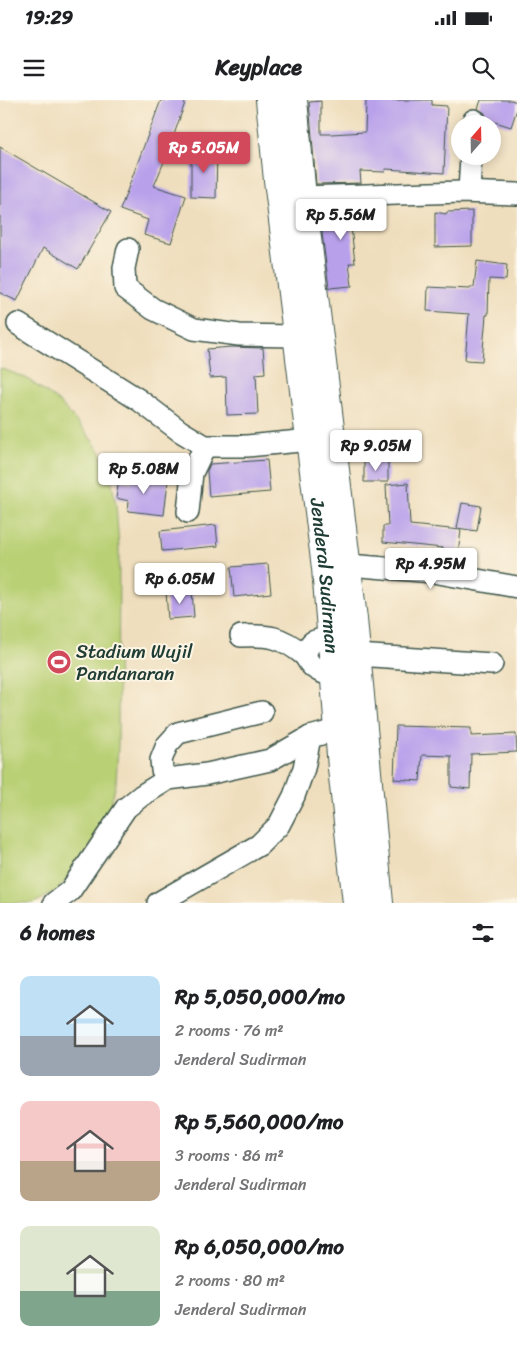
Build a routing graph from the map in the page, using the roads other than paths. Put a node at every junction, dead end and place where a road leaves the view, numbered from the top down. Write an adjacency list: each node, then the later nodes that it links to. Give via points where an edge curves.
1 (270, 100): 9 (highway, Jenderal Sudirman)
2 (293, 100): 6 (highway, Jenderal Sudirman)
3 (470, 165): 4 (street)
4 (469, 192): 5 (street); 6 (street)
5 (517, 194)
6 (302, 197): 13 (highway, Jenderal Sudirman)
7 (128, 249): 9 (street, via 124,268 125,288 153,309 194,329 239,335)
8 (18, 324): 11 (street)
9 (297, 336): 10 (highway, Jenderal Sudirman)
10 (311, 440): 11 (street); 13 (highway, Jenderal Sudirman)
11 (205, 446): 12 (street, via 192,474)
12 (188, 512)
13 (337, 567): 14 (street, via 433,572); 16 (highway, Jenderal Sudirman); 17 (highway, Jenderal Sudirman)
14 (517, 587)
15 (241, 636): 18 (street, via 266,635 286,642)
16 (333, 638): 18 (street, via 316,640 308,646); 20 (highway, Jenderal Sudirman)
17 (357, 654): 19 (street); 22 (highway, Jenderal Sudirman)
18 (305, 656): 20 (street, via 311,666)
19 (492, 664)
20 (336, 677): 22 (highway, Jenderal Sudirman)
21 (262, 712): 24 (street, via 178,733 167,745 161,760 162,770)
22 (352, 728): 23 (street); 27 (highway, Jenderal Sudirman, via 342,768); 28 (highway, Jenderal Sudirman)
23 (310, 737): 24 (street, via 270,760); 26 (street, via 304,768 279,825 259,845)
24 (168, 779): 25 (street, via 126,808 70,891)
25 (54, 903)
26 (158, 903)
27 (357, 903)
28 (379, 903)

